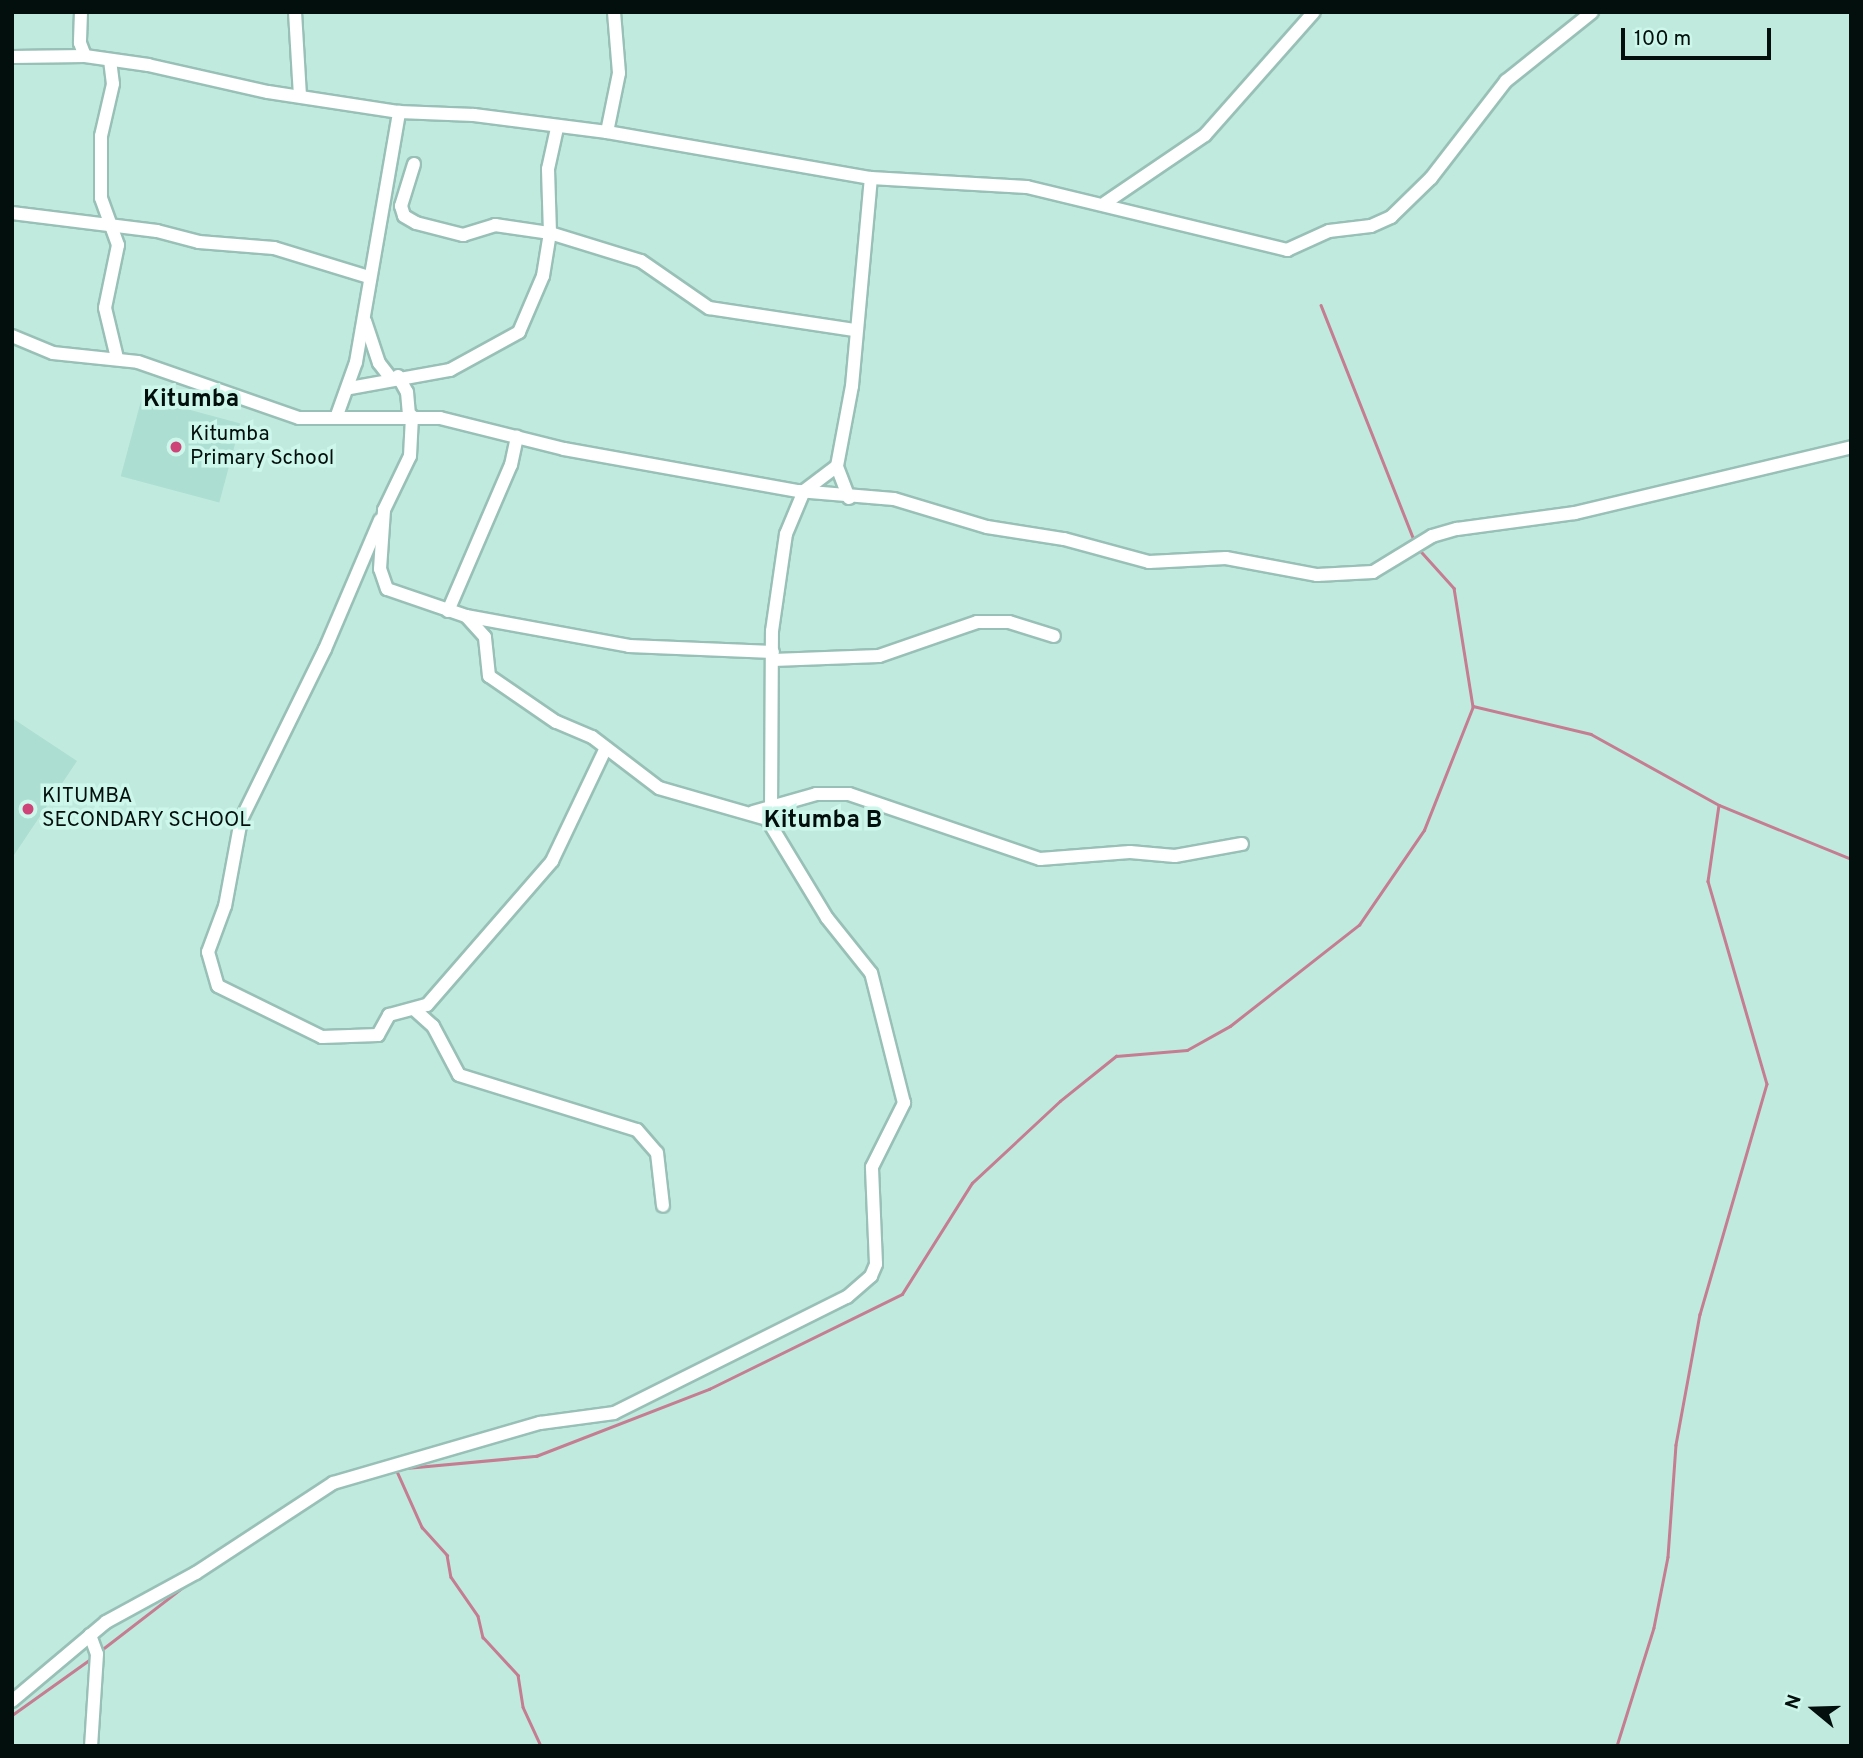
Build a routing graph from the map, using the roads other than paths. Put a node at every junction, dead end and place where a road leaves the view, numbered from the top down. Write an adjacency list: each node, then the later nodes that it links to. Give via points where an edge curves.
1 (80, 12): 6 (street)
2 (295, 12): 9 (street)
3 (614, 12): 12 (street, via 619,73)
4 (1314, 12): 15 (street, via 1205,135)
5 (1592, 12): 15 (street, via 1506,82 1431,178 1381,223 1329,231 1287,250)
6 (85, 56): 7 (street); 8 (street)
7 (12, 57)
8 (110, 60): 9 (street); 17 (street, via 113,84 101,136 101,209)
9 (300, 95): 10 (street)
10 (399, 112): 11 (street, via 474,114); 19 (street)
11 (558, 128): 12 (street); 18 (street, via 548,169)
12 (607, 132): 14 (street)
13 (414, 163): 18 (street, via 401,206 411,220 463,235 495,225)
14 (871, 178): 15 (street, via 993,182); 21 (street)
15 (1105, 203)
16 (12, 213): 17 (street)
17 (110, 228): 19 (street, via 274,248); 23 (street, via 118,254 105,308)
18 (550, 233): 21 (street, via 641,261 709,308); 24 (street, via 539,291 519,332 458,367)
19 (369, 277): 20 (street)
20 (364, 312): 24 (street, via 372,347); 25 (street)
21 (854, 330): 30 (street, via 852,386)
22 (12, 336): 23 (street, via 53,353)
23 (117, 358): 27 (street, via 268,411)
24 (394, 376): 25 (street); 26 (street, via 407,392)
25 (350, 388): 27 (street)
26 (410, 416): 27 (street); 28 (street); 33 (street, via 410,456)
27 (336, 418)
28 (517, 438): 31 (street); 34 (street, via 511,465)
29 (1849, 445): 32 (street, via 1575,513 1457,528 1358,576 1317,575 1226,558 1149,562 1064,539 987,527 894,499)
30 (837, 466): 31 (street); 32 (street)
31 (804, 491): 32 (street); 37 (street, via 786,534 773,607)
32 (849, 498)
33 (384, 510): 34 (street, via 382,583); 43 (street, via 316,670 256,782 207,963 218,986 322,1037 365,1039 378,1035 389,1015)
34 (448, 611): 35 (street)
35 (466, 616): 37 (street, via 629,646); 38 (street, via 485,637 489,676)
36 (1054, 636): 37 (street, via 1009,622 977,622 879,656)
37 (773, 656): 39 (street)
38 (606, 748): 40 (street, via 659,788); 43 (street, via 552,861 426,1005)
39 (772, 808): 40 (street); 41 (street); 42 (street, via 816,794 849,794 1040,859 1130,852 1175,856)
40 (753, 812): 41 (street)
41 (772, 824): 45 (street, via 827,918 871,974 902,1087 902,1111 875,1152 872,1167 878,1254 871,1276 847,1297 614,1413 540,1423 333,1482)
42 (1242, 844)
43 (415, 1010): 44 (street, via 433,1026 459,1075 637,1130 657,1153)
44 (663, 1206)
45 (90, 1635): 46 (street); 47 (street, via 97,1654)
46 (12, 1701)
47 (91, 1746)

